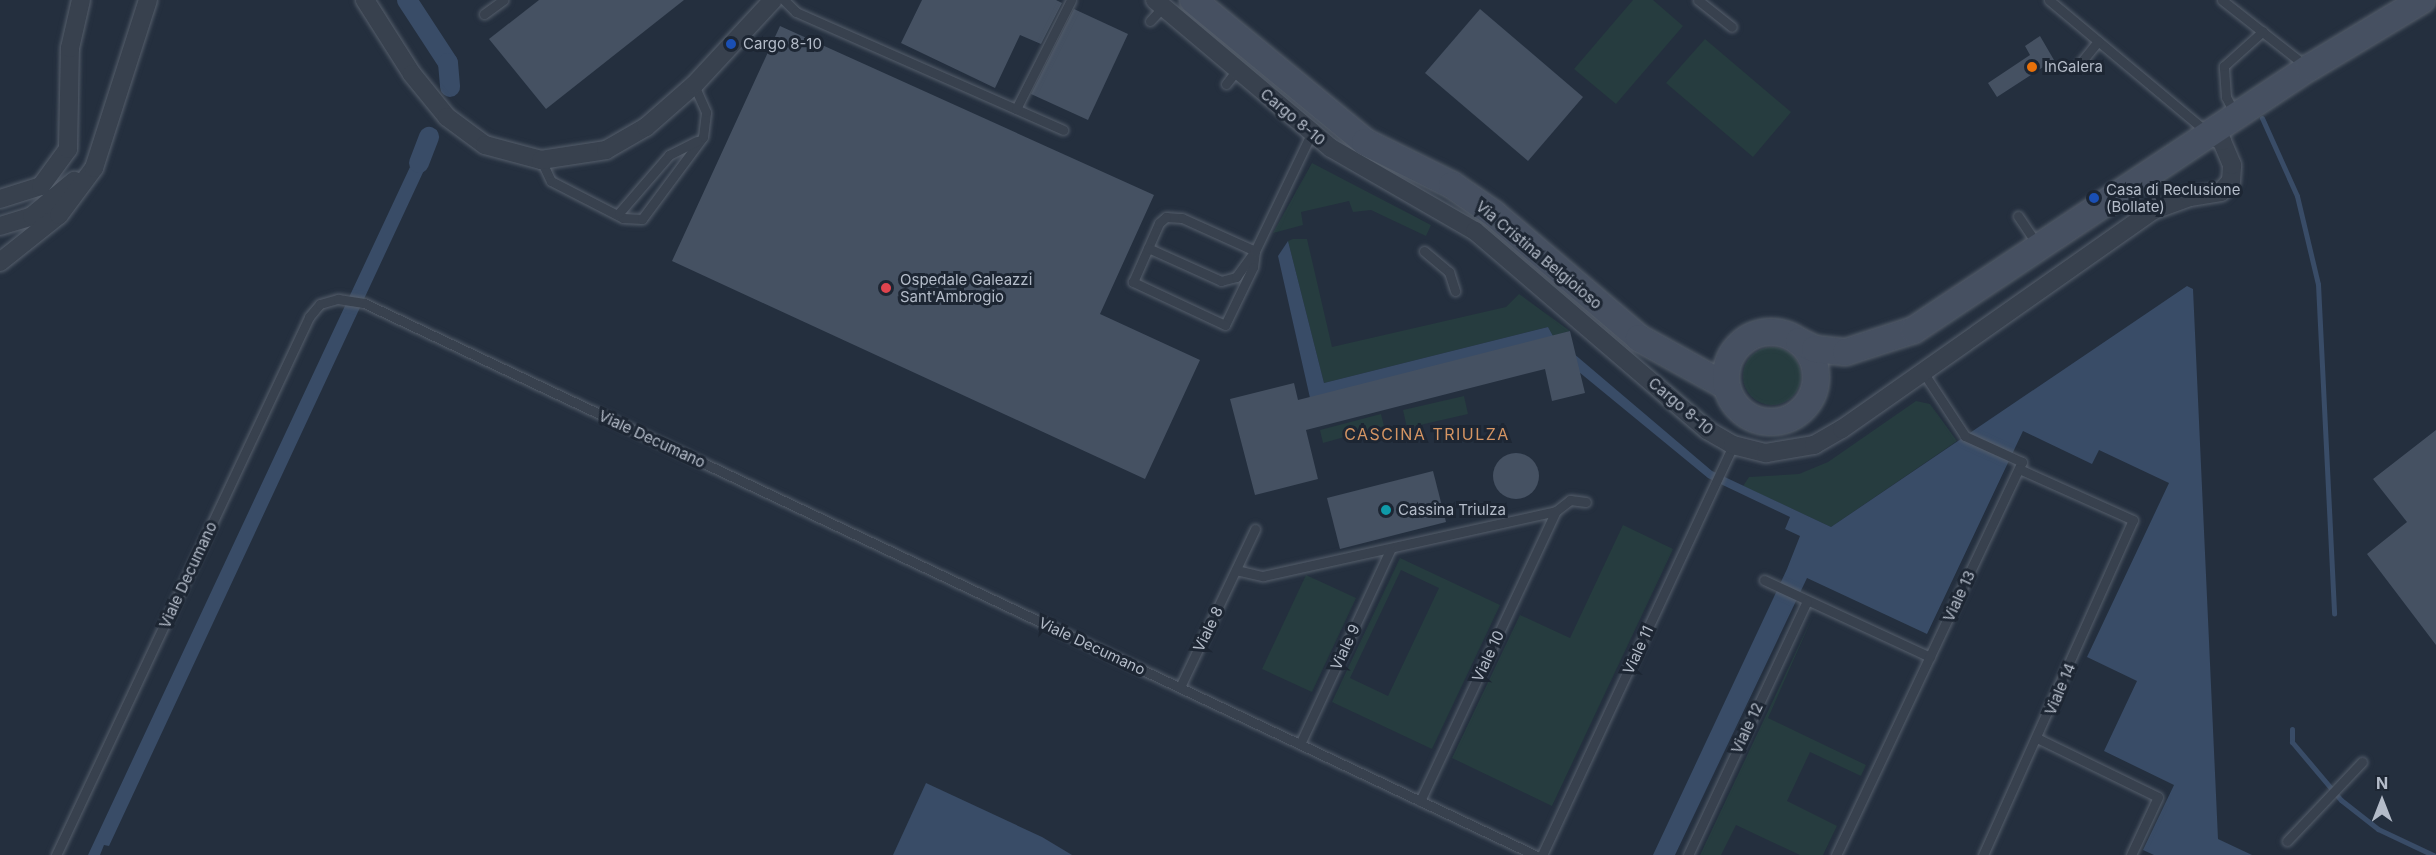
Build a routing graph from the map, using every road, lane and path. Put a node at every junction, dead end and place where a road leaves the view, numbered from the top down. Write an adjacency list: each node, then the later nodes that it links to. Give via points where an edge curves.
1 (81, 0): 22 (street, via 73,24)
2 (95, 0): 22 (street)
3 (148, 0): 27 (street)
4 (365, 0): 31 (street, via 447,117 485,145)
5 (503, 0): 15 (lane)
6 (773, 0): 23 (street)
7 (784, 0): 24 (lane, via 796,12)
8 (1071, 0): 24 (lane)
9 (1193, 0): 45 (street, Via Cristina Belgioioso, via 1365,141 1485,208 1639,338)
10 (1698, 0): 17 (lane)
11 (2049, 0): 19 (lane)
12 (2222, 0): 18 (lane)
13 (2422, 0): 21 (street)
14 (1159, 3): 16 (lane); 28 (street, Cargo 8-10, via 1231,77)
15 (484, 14)
16 (1150, 21)
17 (1732, 27)
18 (2263, 31): 21 (lane); 25 (lane, via 2224,66 2226,97)
19 (2098, 41): 20 (lane); 29 (lane)
20 (2078, 66)
21 (2309, 68): 25 (street)
22 (69, 79): 32 (street, via 70,135 61,163 41,186)
23 (694, 85): 30 (lane, via 706,112); 31 (street, via 646,127 606,150)
24 (1016, 109): 26 (lane)
25 (2236, 116): 29 (street)
26 (1063, 130)
27 (109, 131): 35 (street, via 60,196 32,216); 40 (street, via 94,168 74,199)
28 (1312, 132): 38 (lane); 49 (street, Cargo 8-10, via 1349,161 1475,231 1707,430)
29 (2210, 135): 44 (street, via 1914,330); 46 (street, Cargo 8-10, via 2222,141 2229,154 2233,173 2227,188 2154,210)
30 (703, 137): 33 (lane, via 669,155); 33 (lane, via 642,219 633,220)
31 (541, 160): 33 (lane, via 551,181)
32 (0, 199)
33 (619, 213)
34 (2018, 216): 36 (lane)
35 (0, 226)
36 (2032, 237)
37 (1148, 248): 38 (lane, via 1221,281 1236,277); 38 (lane, via 1161,220 1174,216); 38 (lane, via 1133,282 1225,325 1253,267)
38 (1255, 251)
39 (1424, 251): 41 (lane, via 1449,272)
40 (0, 262)
41 (1455, 291)
42 (1799, 341): 43 (street, via 1773,332 1760,333); 44 (street, via 1831,352); 48 (street, via 1814,361)
43 (1737, 347): 45 (street, via 1706,360); 47 (street, via 1726,372)
44 (1864, 349): 48 (street)
45 (1682, 360): 47 (street, Via Cristina Belgioioso)
46 (1923, 372): 49 (street, Cargo 8-10, via 1814,445 1766,453); 50 (lane, via 1965,436 2022,462)
47 (1726, 386): 48 (street, via 1742,412 1771,423 1800,413)
48 (1816, 387)
49 (1733, 445): 67 (lane, Viale 11)
50 (2019, 469): 58 (lane, Viale 13); 60 (lane, Viale 14, via 2133,520)
51 (1586, 502): 52 (lane, via 1570,500)
52 (1556, 511): 54 (lane); 63 (lane, Viale 10)
53 (1255, 530): 55 (lane, Viale 8)
54 (1390, 550): 55 (lane, via 1263,576); 61 (lane, Viale 9)
55 (1236, 570): 59 (lane, Viale 8)
56 (1764, 580): 57 (lane)
57 (1807, 601): 58 (lane); 68 (lane, Viale 12)
58 (1930, 657): 69 (lane, Viale 13)
59 (1180, 687): 61 (lane, Viale Decumano); 65 (lane, Viale Decumano, via 364,303 328,300 309,317)
60 (2039, 739): 70 (lane, Viale 14); 71 (lane, via 2158,797)
61 (1300, 744): 63 (lane, Viale Decumano)
62 (2362, 762): 64 (lane)
63 (1420, 801): 66 (lane, Viale Decumano)
64 (2287, 840)
65 (56, 855)
66 (1535, 855)
67 (1542, 855)
68 (1688, 855)
69 (1836, 855)
70 (1983, 855)
71 (2131, 855)

